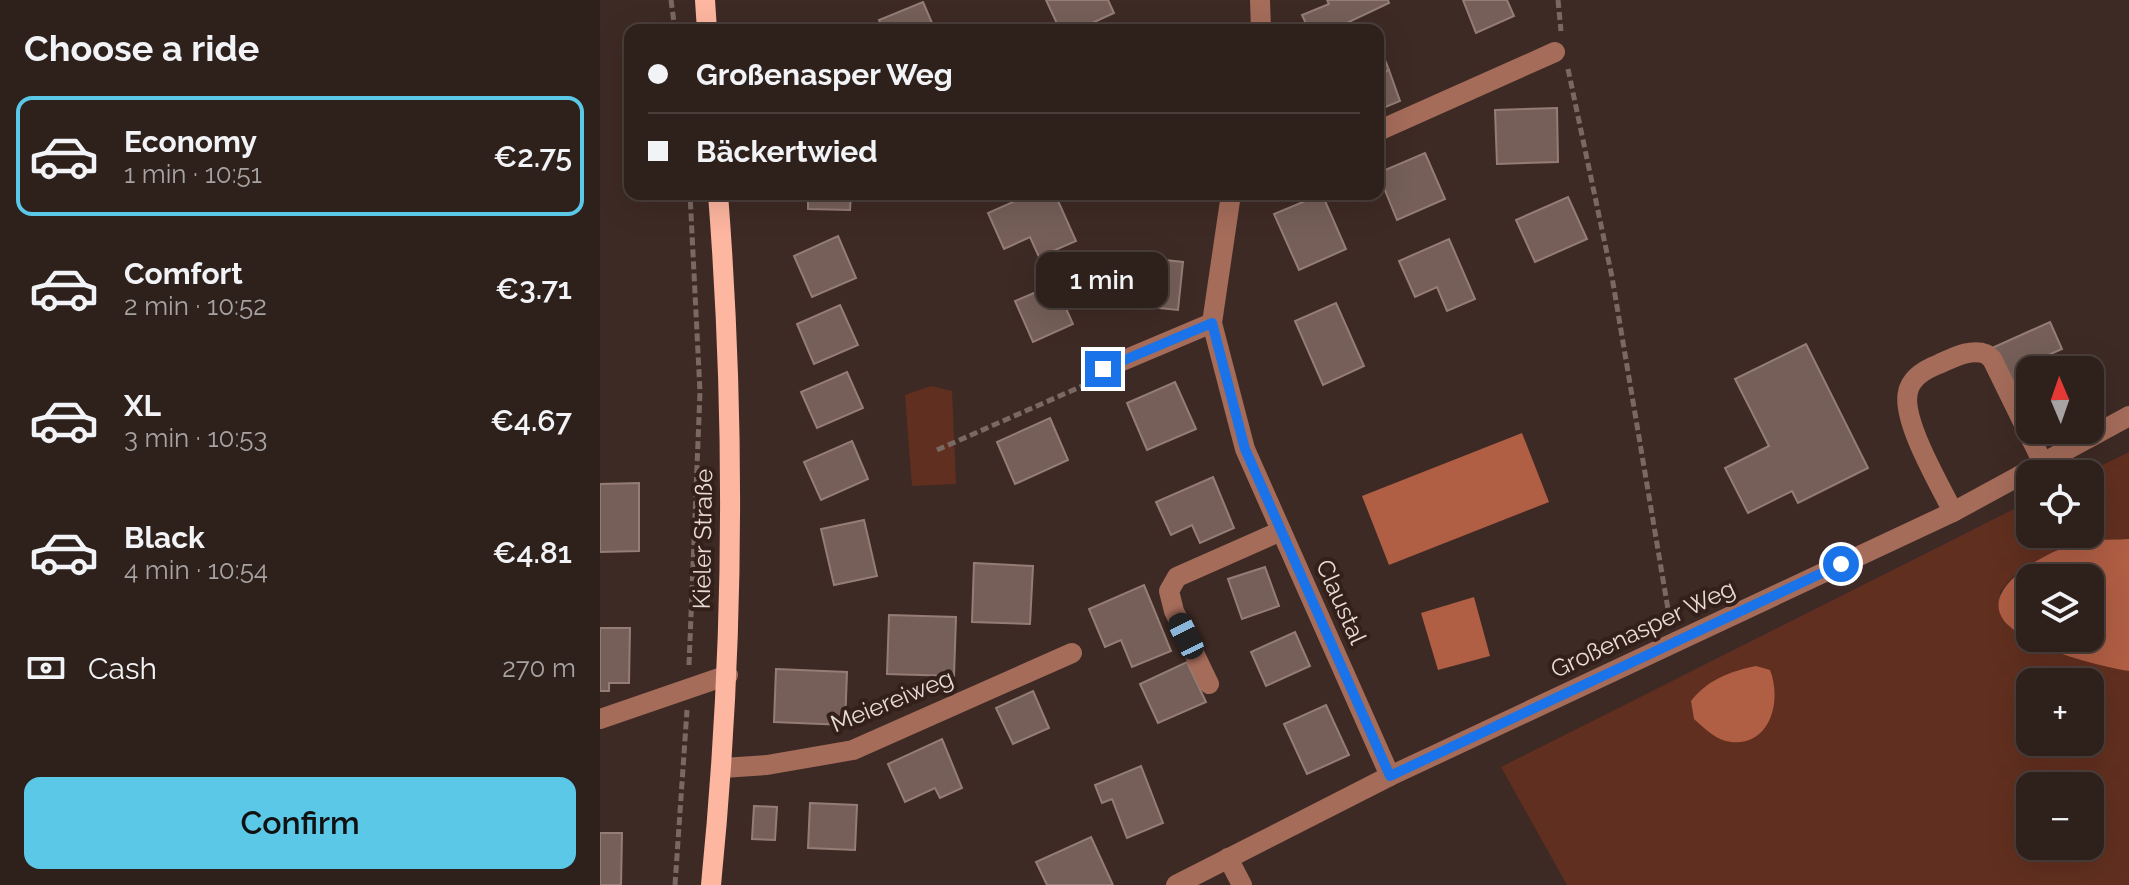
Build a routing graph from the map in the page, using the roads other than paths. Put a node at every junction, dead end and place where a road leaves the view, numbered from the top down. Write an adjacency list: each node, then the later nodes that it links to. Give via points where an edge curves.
1 (705, 0): 3 (main road)
2 (1260, 0): 4 (street)
3 (707, 24)
4 (1261, 24)
5 (1560, 56): 6 (street)
6 (1384, 129)
7 (718, 200): 18 (main road, Kieler Straße, via 731,474)
8 (1232, 200): 9 (street)
9 (1212, 323): 10 (street); 16 (street, Claustal, via 1245,449)
10 (1103, 369)
11 (2129, 416): 13 (street, Großenasper Weg)
12 (2042, 460): 15 (street, via 1986,354 1967,353 1928,369 1908,390 1907,404)
13 (2044, 460)
14 (2016, 476): 15 (street, Großenasper Weg)
15 (1953, 512): 22 (street, Großenasper Weg)
16 (1281, 531): 19 (street, via 1177,577 1169,591); 22 (street, Claustal)
17 (1072, 653): 21 (street, Meiereiweg, via 853,750)
18 (728, 675): 20 (street); 21 (main road, Kieler Straße)
19 (1209, 684)
20 (600, 719)
21 (723, 768): 24 (main road, Kieler Straße)
22 (1390, 776): 23 (street, Großenasper Weg)
23 (1228, 858): 25 (street, Großenasper Weg); 26 (street)
24 (711, 885)
25 (1176, 885)
26 (1242, 885)

